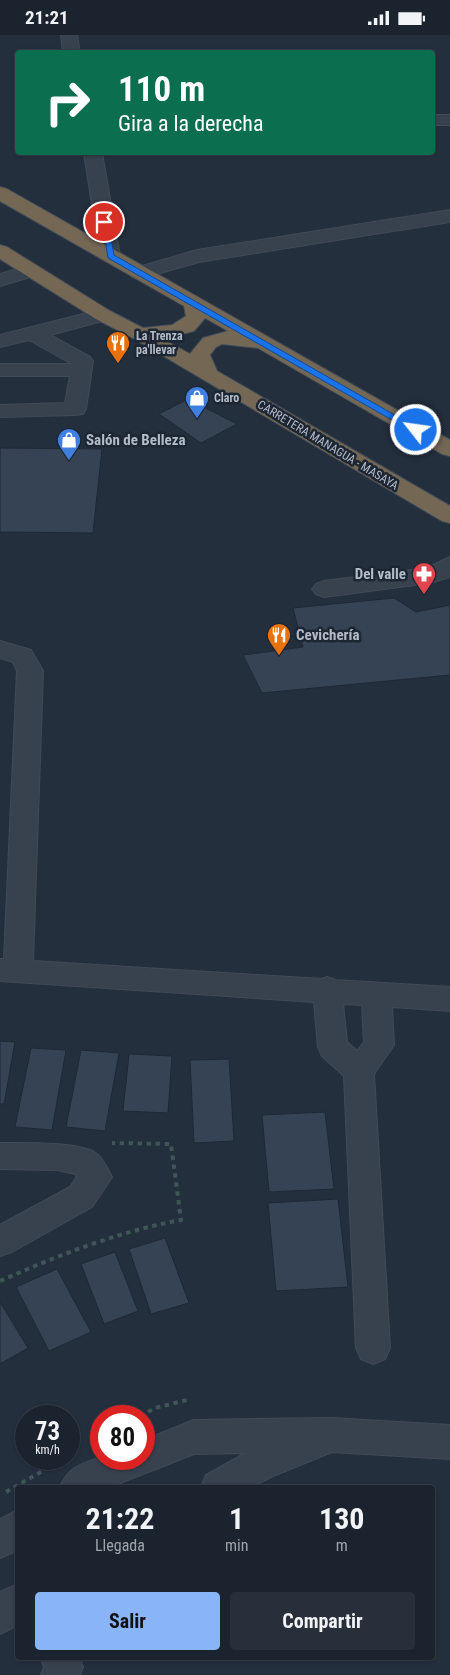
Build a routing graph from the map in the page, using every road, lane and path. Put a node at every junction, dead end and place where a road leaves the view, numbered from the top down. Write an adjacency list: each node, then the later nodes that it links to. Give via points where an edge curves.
1 (69, 35): 2 (street)
2 (72, 50)
3 (435, 120): 4 (street)
4 (450, 120)
5 (93, 155): 9 (street)
6 (0, 193): 9 (highway)
7 (450, 215): 11 (street, via 197,256)
8 (0, 251): 10 (highway, CARRETERA MANAGUA - MASAYA)
9 (110, 256): 11 (highway)
10 (30, 271): 12 (street); 14 (highway, CARRETERA MANAGUA - MASAYA)
11 (139, 273): 13 (highway)
12 (0, 280)
13 (194, 303): 16 (highway, via 196,316 189,324 165,332); 18 (highway)
14 (103, 315): 15 (street); 16 (highway, CARRETERA MANAGUA - MASAYA)
15 (32, 333): 17 (street); 20 (street, via 83,361)
16 (140, 334): 21 (highway, CARRETERA MANAGUA - MASAYA)
17 (2, 338)
18 (276, 349): 21 (highway, via 240,338 218,338 209,342 200,355); 23 (highway)
19 (0, 370): 20 (street)
20 (81, 370): 22 (street, via 75,409)
21 (208, 373): 24 (highway, CARRETERA MANAGUA - MASAYA)
22 (0, 411)
23 (450, 449)
24 (450, 516)
25 (450, 565): 26 (street, via 430,575)
26 (324, 589)
27 (0, 649): 28 (street, via 22,656 30,671)
28 (9, 970): 29 (street)
29 (327, 989): 30 (street); 32 (street, via 333,1047)
30 (376, 993): 31 (street); 32 (street, via 379,1045)
31 (450, 999)
32 (359, 1071): 35 (street)
33 (0, 1156): 34 (street, via 56,1157 85,1163 96,1177 81,1197)
34 (0, 1242)
35 (373, 1348)
36 (331, 1435): 37 (street); 38 (street, via 194,1437); 43 (street, via 260,1464)
37 (450, 1443)
38 (155, 1453)
39 (45, 1470): 41 (path)
40 (112, 1470): 42 (street)
41 (20, 1485)
42 (81, 1485)
43 (222, 1485)
44 (15, 1488): 45 (path)
45 (0, 1497)
46 (15, 1530): 47 (street)
47 (0, 1540)
48 (15, 1604): 49 (street)
49 (0, 1615)

